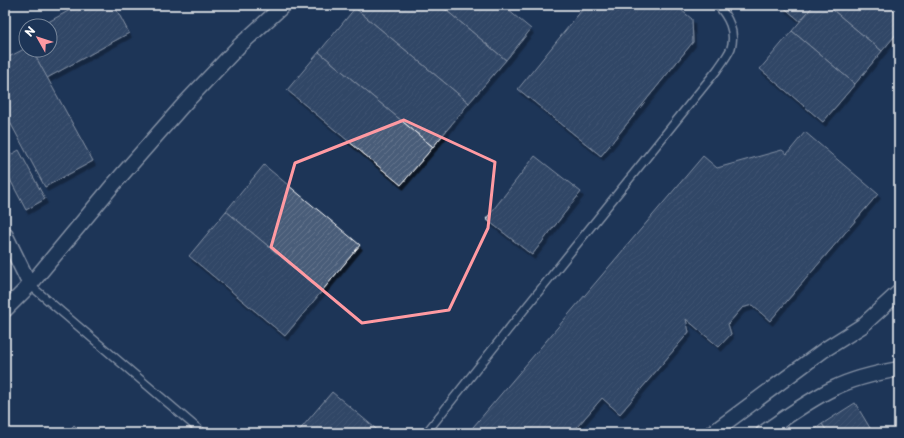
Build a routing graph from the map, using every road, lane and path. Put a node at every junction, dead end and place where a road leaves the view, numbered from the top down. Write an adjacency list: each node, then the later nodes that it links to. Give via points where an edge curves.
1 (284, 5): 4 (street, via 239,46 185,103)
2 (717, 5): 9 (lane, via 725,13 733,33 731,48 717,70)
3 (5, 234): 4 (street)
4 (30, 285): 6 (street); 8 (lane)
5 (899, 292): 10 (street, via 862,326 824,350)
6 (5, 310)
7 (899, 369): 11 (street, via 867,375 834,388 800,407)
8 (203, 433)
9 (426, 433)
10 (712, 433)
11 (763, 433)

